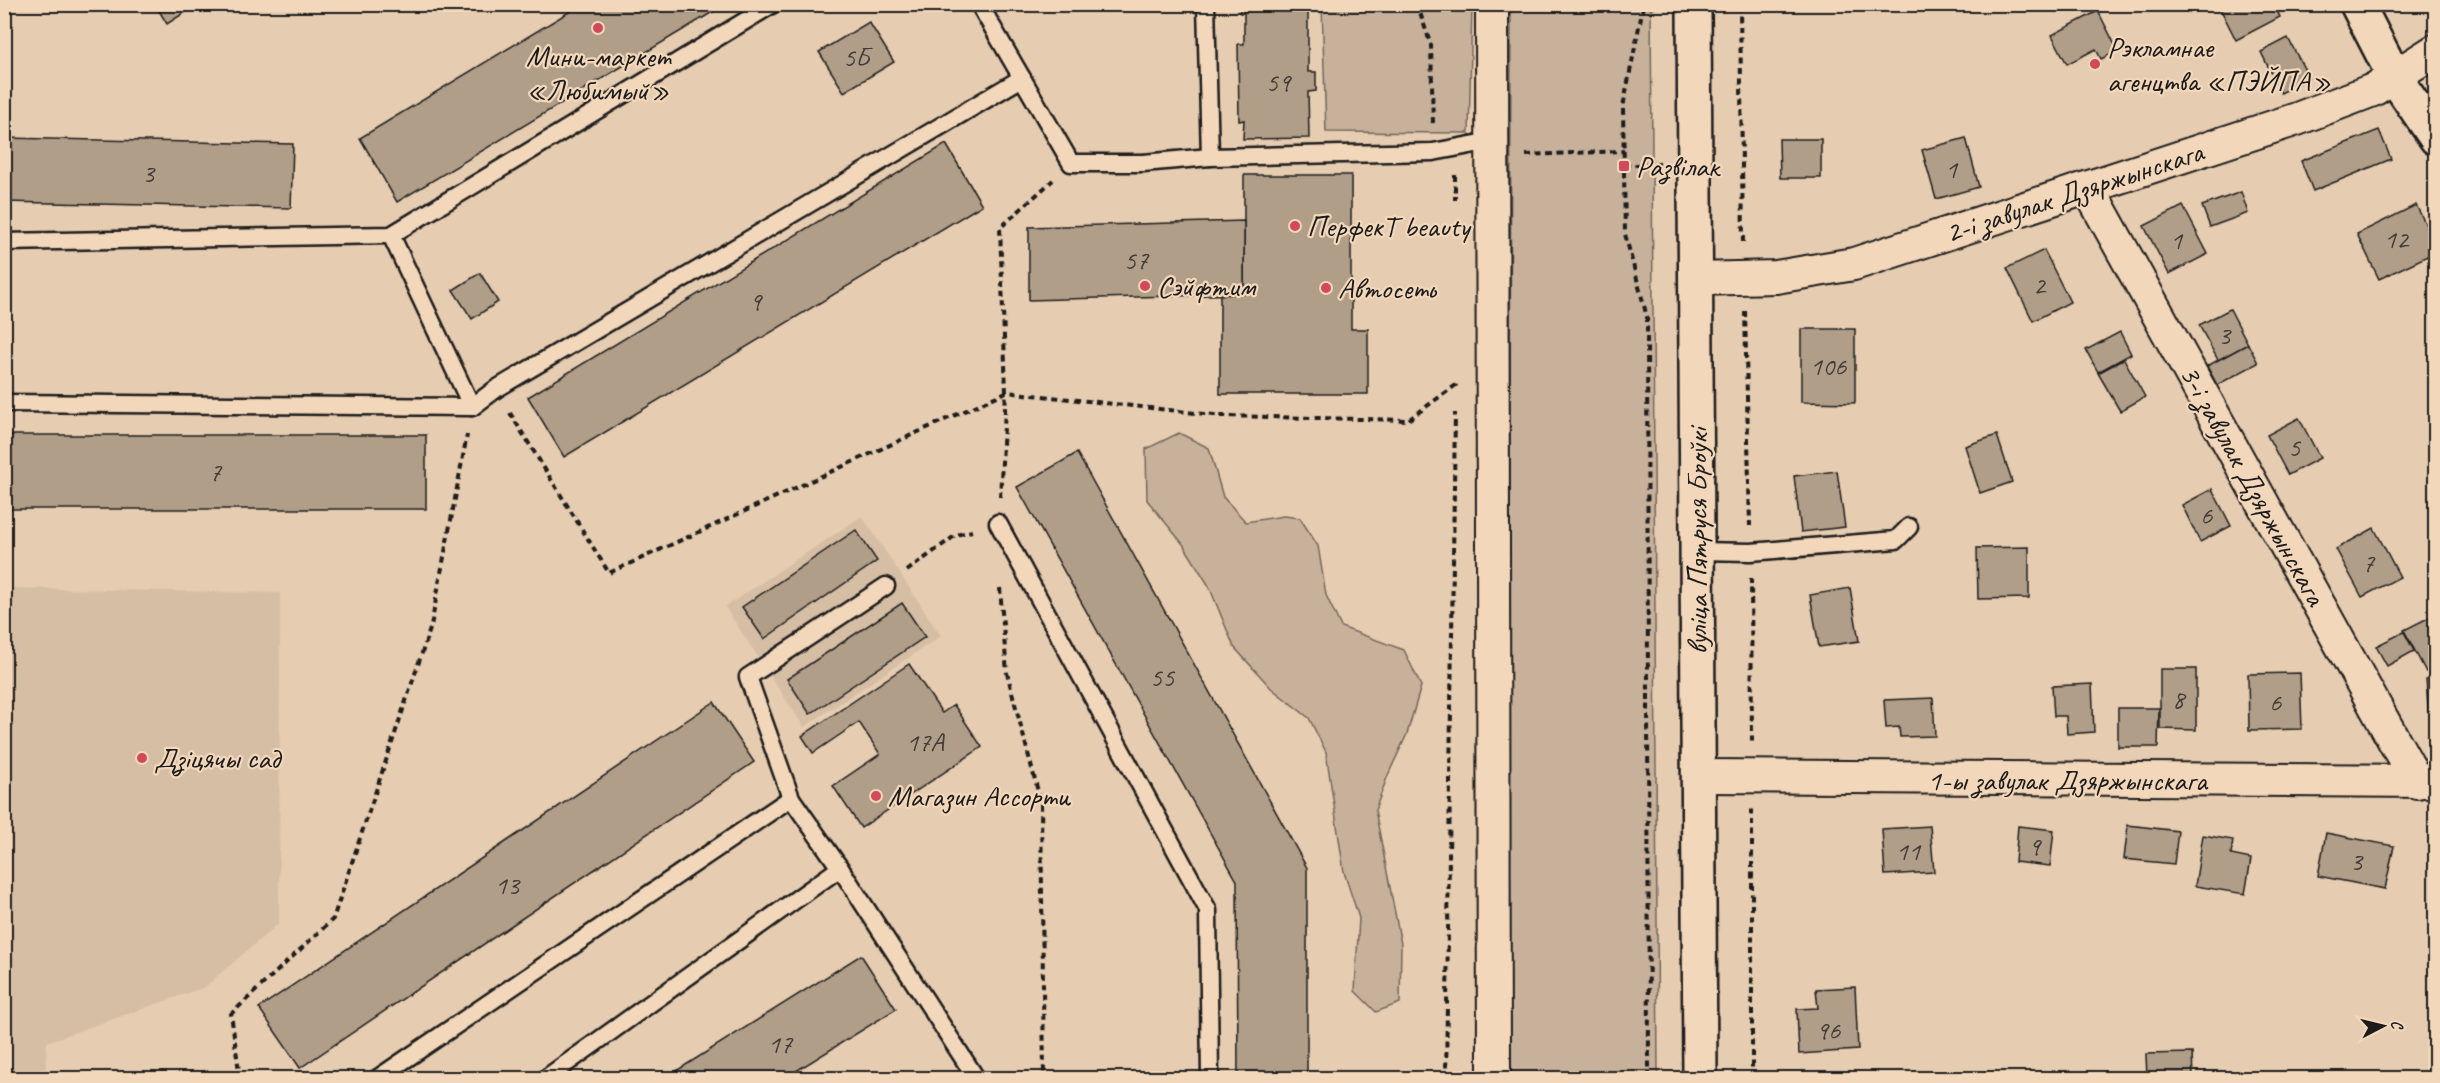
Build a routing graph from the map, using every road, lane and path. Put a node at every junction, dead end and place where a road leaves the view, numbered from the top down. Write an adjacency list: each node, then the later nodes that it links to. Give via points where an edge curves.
1 (772, 4): 20 (lane)
2 (979, 4): 11 (lane)
3 (1206, 4): 16 (lane)
4 (1417, 4): 15 (path, via 1431,45)
5 (1492, 4): 13 (street)
6 (2357, 4): 10 (main road)
7 (1694, 6): 8 (path); 14 (path, via 1643,8 1623,107); 22 (main road, вуліца Пятруся Броўкі)
8 (1740, 6)
9 (2436, 50): 10 (street, 2-і завулак Дзяржынскага)
10 (2394, 76): 12 (main road); 18 (street, 2-і завулак Дзяржынскага, via 2373,90 2297,119)
11 (1022, 78): 17 (lane); 25 (lane)
12 (2436, 138)
13 (1492, 148): 14 (path); 15 (lane); 47 (street)
14 (1624, 151): 48 (path, via 1625,234 1647,317)
15 (1433, 152): 16 (lane); 19 (path, via 1455,157)
16 (1210, 158): 17 (lane)
17 (1071, 163): 26 (path, via 1000,228)
18 (2088, 188): 22 (street, 2-і завулак Дзяржынскага, via 1854,264 1776,277); 37 (street, 3-і завулак Дзяржынскага)
19 (1455, 205)
20 (391, 235): 21 (lane); 29 (lane)
21 (4, 242)
22 (1696, 279): 33 (main road, вуліца Пятруся Броўкі)
23 (1456, 373): 24 (path)
24 (1456, 384): 26 (path, via 1408,420 1223,416); 27 (path)
25 (496, 389): 26 (path, via 609,573); 29 (lane)
26 (1006, 392): 31 (path)
27 (1455, 396)
28 (4, 403): 29 (lane)
29 (472, 407): 40 (path, via 430,626 333,919 231,1014)
30 (1455, 408): 46 (path)
31 (998, 523): 35 (path, via 956,536); 45 (lane, via 1208,910)
32 (1909, 527): 33 (lane, via 1896,540 1750,552)
33 (1697, 551): 36 (main road, вуліца Пятруся Броўкі)
34 (1000, 582): 44 (path, via 1007,672 1041,803)
35 (886, 586): 38 (lane, via 748,676)
36 (1699, 776): 37 (street, 1-ы завулак Дзяржынскага); 49 (main road, вуліца Пятруся Броўкі)
37 (2426, 781)
38 (791, 798): 39 (lane); 41 (lane)
39 (840, 868): 42 (lane); 43 (lane)
40 (240, 1078)
41 (378, 1078)
42 (546, 1078)
43 (976, 1078)
44 (1044, 1078)
45 (1210, 1078)
46 (1446, 1078)
47 (1494, 1078)
48 (1649, 1078)
49 (1700, 1078)

